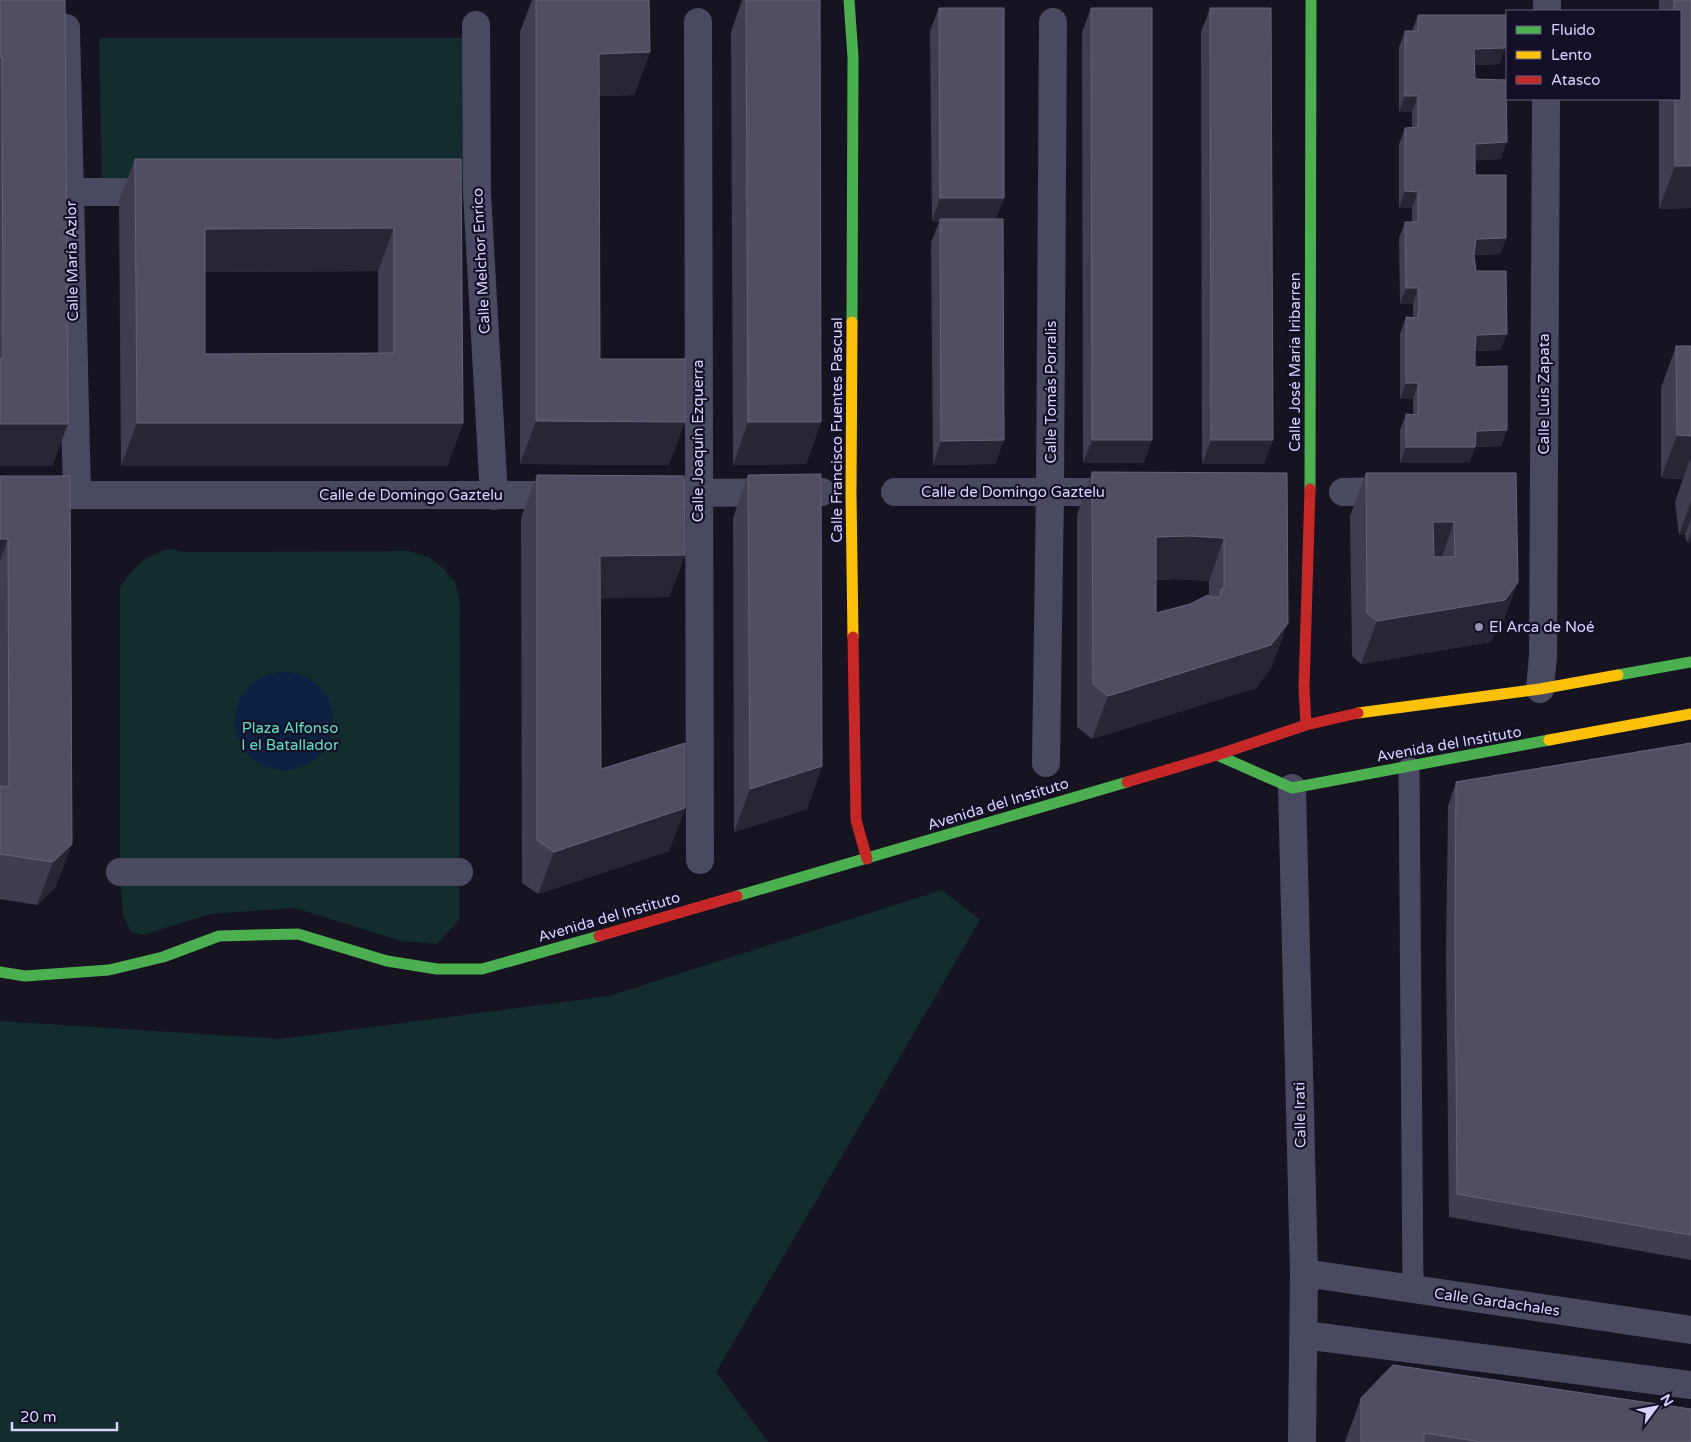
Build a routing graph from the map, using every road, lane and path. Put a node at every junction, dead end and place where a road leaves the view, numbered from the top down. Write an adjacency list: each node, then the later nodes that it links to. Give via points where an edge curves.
1 (849, 0): 32 (street, Calle Francisco Fuentes Pascual, via 853,57 851,494 856,820)
2 (1311, 0): 27 (street, Calle José María Iribarren)
3 (698, 22): 19 (street, Calle Joaquín Ezquerra)
4 (1053, 22): 15 (street, Calle Tomás Porralis)
5 (476, 25): 11 (street, Calle Melchor Enrico)
6 (66, 28): 8 (street, Calle María Azlor)
7 (1546, 100): 25 (street, Calle Luis Zapata, via 1543,656)
8 (70, 192): 9 (street); 22 (street, Calle María Azlor)
9 (189, 192)
10 (449, 193): 11 (street)
11 (477, 193): 23 (street, Calle Melchor Enrico)
12 (1420, 491): 17 (street)
13 (822, 492): 19 (street)
14 (895, 492): 15 (street, Calle de Domingo Gaztelu)
15 (1050, 492): 16 (street, Calle de Domingo Gaztelu); 29 (street, Calle Tomás Porralis)
16 (1147, 492)
17 (1343, 492)
18 (660, 493): 19 (street)
19 (698, 493): 33 (street, Calle Joaquín Ezquerra)
20 (592, 494): 23 (street, Calle de Domingo Gaztelu)
21 (0, 495): 22 (street, Calle de Domingo Gaztelu)
22 (76, 495): 23 (street, Calle de Domingo Gaztelu)
23 (494, 496)
24 (1691, 662): 25 (street, Avenida del Instituto)
25 (1540, 689): 27 (street, Avenida del Instituto, via 1358,713)
26 (1691, 714): 30 (street, Avenida del Instituto)
27 (1306, 725): 28 (street, Avenida del Instituto)
28 (1217, 755): 31 (street); 32 (street, Avenida del Instituto)
29 (1046, 763)
30 (1409, 767): 31 (street, Avenida del Instituto); 38 (lane)
31 (1292, 788): 37 (street, Calle Irati)
32 (867, 859): 36 (street, Avenida del Instituto, via 482,969 437,969 388,961 298,934 219,936 163,957 108,970 25,976)
33 (700, 860)
34 (120, 872): 35 (street)
35 (459, 872)
36 (0, 972)
37 (1304, 1273): 38 (street, Calle Gardachales); 40 (street, Calle Irati)
38 (1413, 1289): 39 (street, Calle Gardachales)
39 (1691, 1330)
40 (1304, 1335): 41 (street); 42 (street, Calle Irati)
41 (1691, 1385)
42 (1302, 1442)

